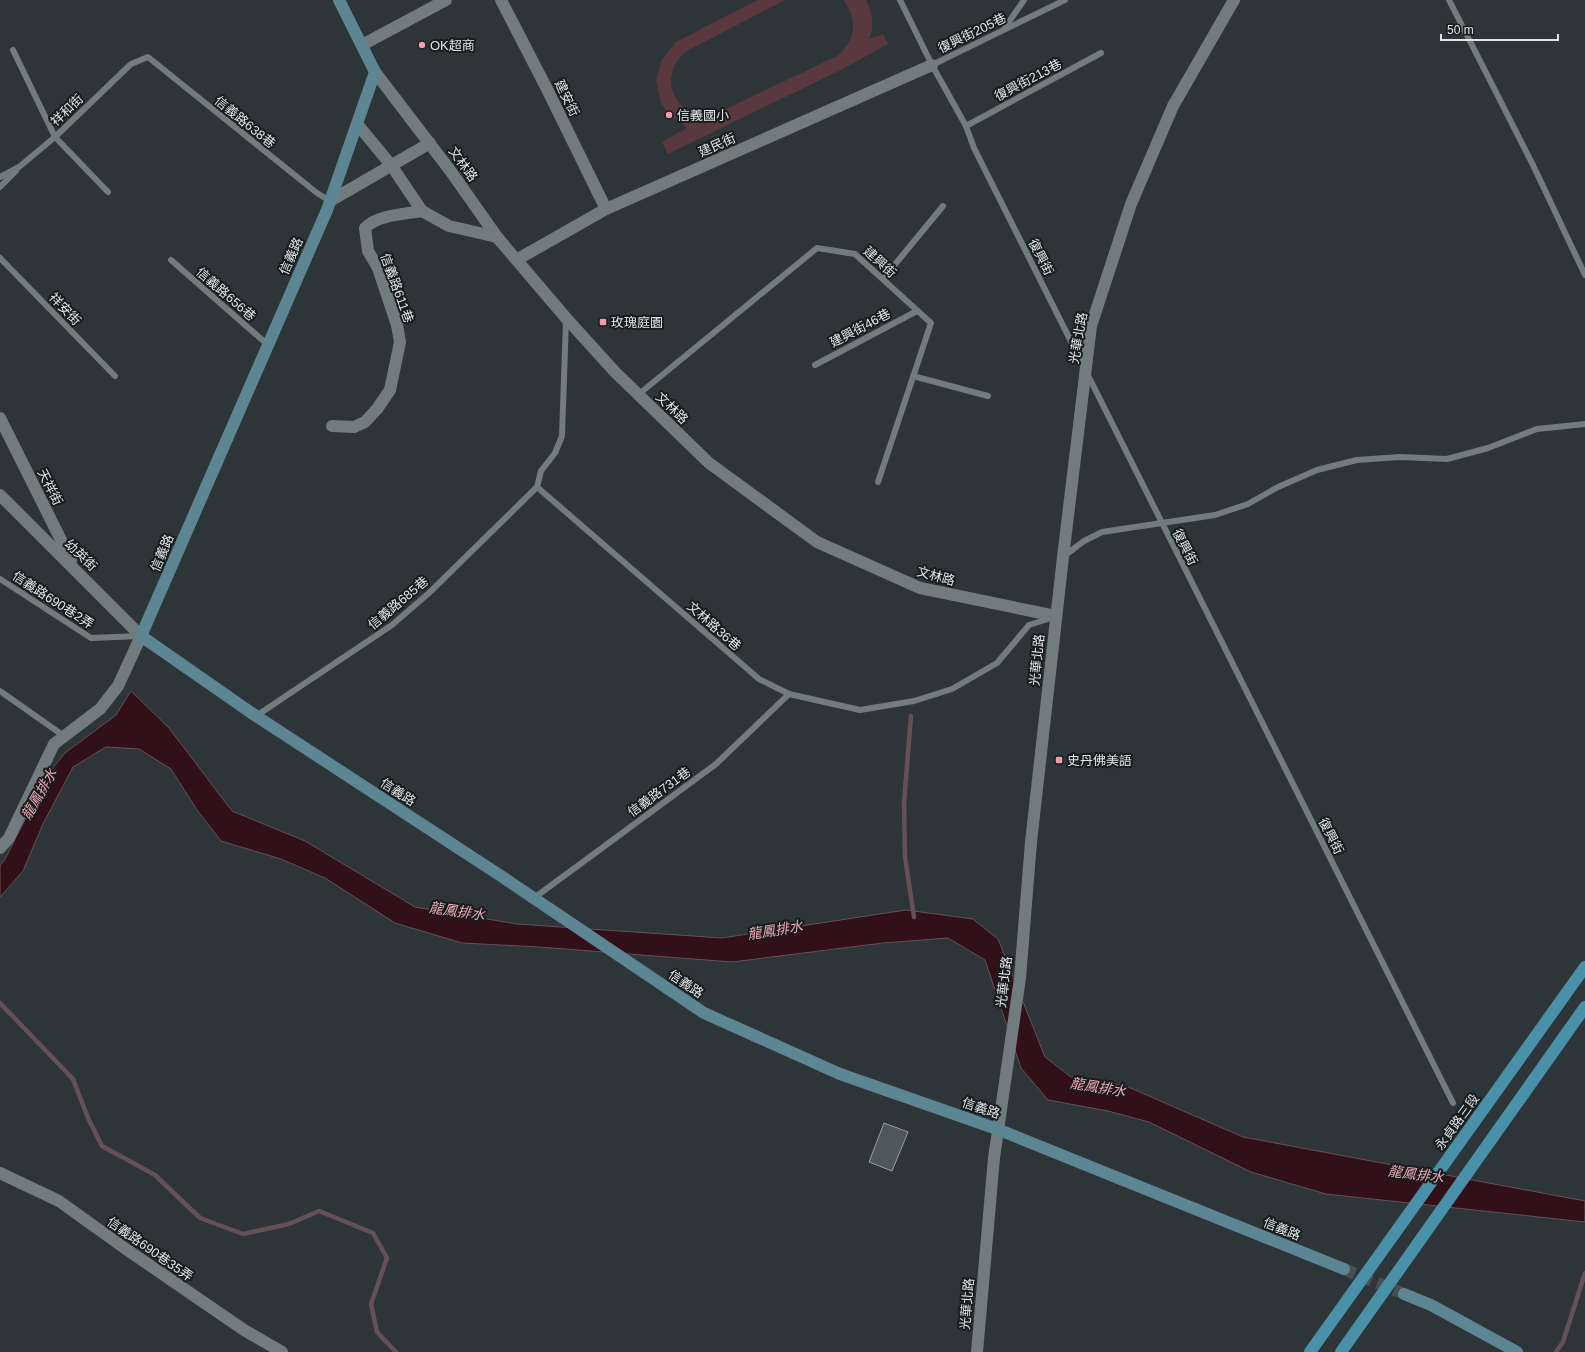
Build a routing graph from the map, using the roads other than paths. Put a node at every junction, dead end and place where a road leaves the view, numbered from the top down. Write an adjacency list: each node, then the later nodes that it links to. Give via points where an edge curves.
1 (339, 0): 10 (street)
2 (446, 0): 10 (street)
3 (501, 0): 27 (street, 建安街)
4 (900, 0): 14 (lane, 復興街)
5 (1024, 0): 9 (lane)
6 (1065, 0): 9 (lane, 復興街205巷)
7 (1234, 0): 39 (street, 光華北路, via 1173,106 1131,204 1092,326)
8 (1449, 0): 33 (lane, via 1533,165)
9 (1003, 30): 14 (lane, 復興街205巷)
10 (362, 45): 15 (street)
11 (13, 50): 18 (lane)
12 (1101, 53): 17 (lane, 復興街213巷)
13 (148, 57): 18 (lane, 祥和街, via 131,64); 25 (lane, 信義路638巷, via 317,193)
14 (932, 65): 17 (lane, 復興街); 27 (street, 建民街)
15 (375, 72): 16 (street, 信義路); 19 (street, 文林路)
16 (358, 125): 20 (street); 25 (street, 信義路)
17 (966, 126): 39 (lane, 復興街, via 974,148)
18 (55, 137): 21 (lane, 祥和街); 24 (lane)
19 (430, 143): 20 (street); 29 (street, 文林路)
20 (391, 165): 25 (street); 28 (street)
21 (20, 167): 22 (lane, 祥和街); 23 (lane)
22 (0, 177)
23 (0, 187)
24 (108, 192)
25 (330, 200): 37 (street, 信義路)
26 (943, 206): 34 (lane)
27 (606, 209): 31 (street, 建民街)
28 (422, 210): 29 (street, via 449,226); 46 (street, 信義路611巷, via 380,220 365,228 368,251 378,268 400,342 390,390 377,409 365,422 354,428)
29 (497, 237): 31 (street, 文林路)
30 (0, 258): 40 (lane, 祥安街)
31 (518, 259): 36 (street, 文林路)
32 (170, 260): 37 (lane, 信義路656巷)
33 (1585, 275)
34 (883, 279): 35 (lane, 建興街); 42 (lane, 建興街, via 855,254 816,248)
35 (917, 311): 38 (lane, 建興街46巷); 41 (lane, 建興街, via 931,323)
36 (566, 318): 42 (street, 文林路); 48 (lane, via 562,436 556,453 541,471)
37 (268, 345): 55 (street, 信義路)
38 (815, 365)
39 (1086, 371): 50 (lane, 復興街); 51 (street, 光華北路)
40 (115, 376)
41 (913, 376): 43 (lane); 47 (lane, 建興街)
42 (638, 394): 54 (street, 文林路, via 709,463 817,542 920,588)
43 (988, 396)
44 (0, 418): 52 (street, 天祥街)
45 (1585, 424): 50 (lane, via 1537,429 1488,448 1447,459 1400,456 1357,460 1318,470 1278,487 1248,504 1215,515)
46 (332, 426)
47 (878, 482)
48 (537, 487): 57 (lane, 文林路36巷, via 759,679); 58 (lane, 信義路685巷, via 429,593 392,625)
49 (0, 495): 52 (street, 幼英街)
50 (1160, 522): 51 (lane, via 1102,532); 64 (lane, 復興街)
51 (1063, 556): 54 (street, 光華北路)
52 (75, 568): 55 (street, 幼英街)
53 (0, 579): 55 (lane, 信義路690巷2弄, via 91,638)
54 (1056, 616): 57 (lane, 文林路36巷, via 1030,625 997,663 952,689 914,701 860,710); 65 (street, 光華北路, via 1030,842 1020,978)
55 (141, 636): 58 (street, 信義路); 59 (street, via 118,686 100,709)
56 (0, 691): 59 (lane)
57 (789, 694): 61 (lane, 信義路731巷, via 716,764)
58 (256, 716): 61 (street, 信義路)
59 (64, 736): 60 (street, via 54,744 9,838)
60 (0, 848)
61 (534, 898): 65 (street, 信義路, via 704,1013 840,1074)
62 (1585, 967): 71 (main road, 永貞路三段)
63 (1585, 1007): 72 (main road)
64 (1453, 1103)
65 (997, 1129): 67 (street, 信義路); 70 (street, 光華北路)
66 (0, 1173): 69 (street, 信義路690巷35弄, via 59,1201 244,1330)
67 (1344, 1270)
68 (1404, 1294): 73 (street, via 1431,1305)
69 (282, 1352)
70 (977, 1352)
71 (1310, 1352)
72 (1341, 1352)
73 (1517, 1352)

